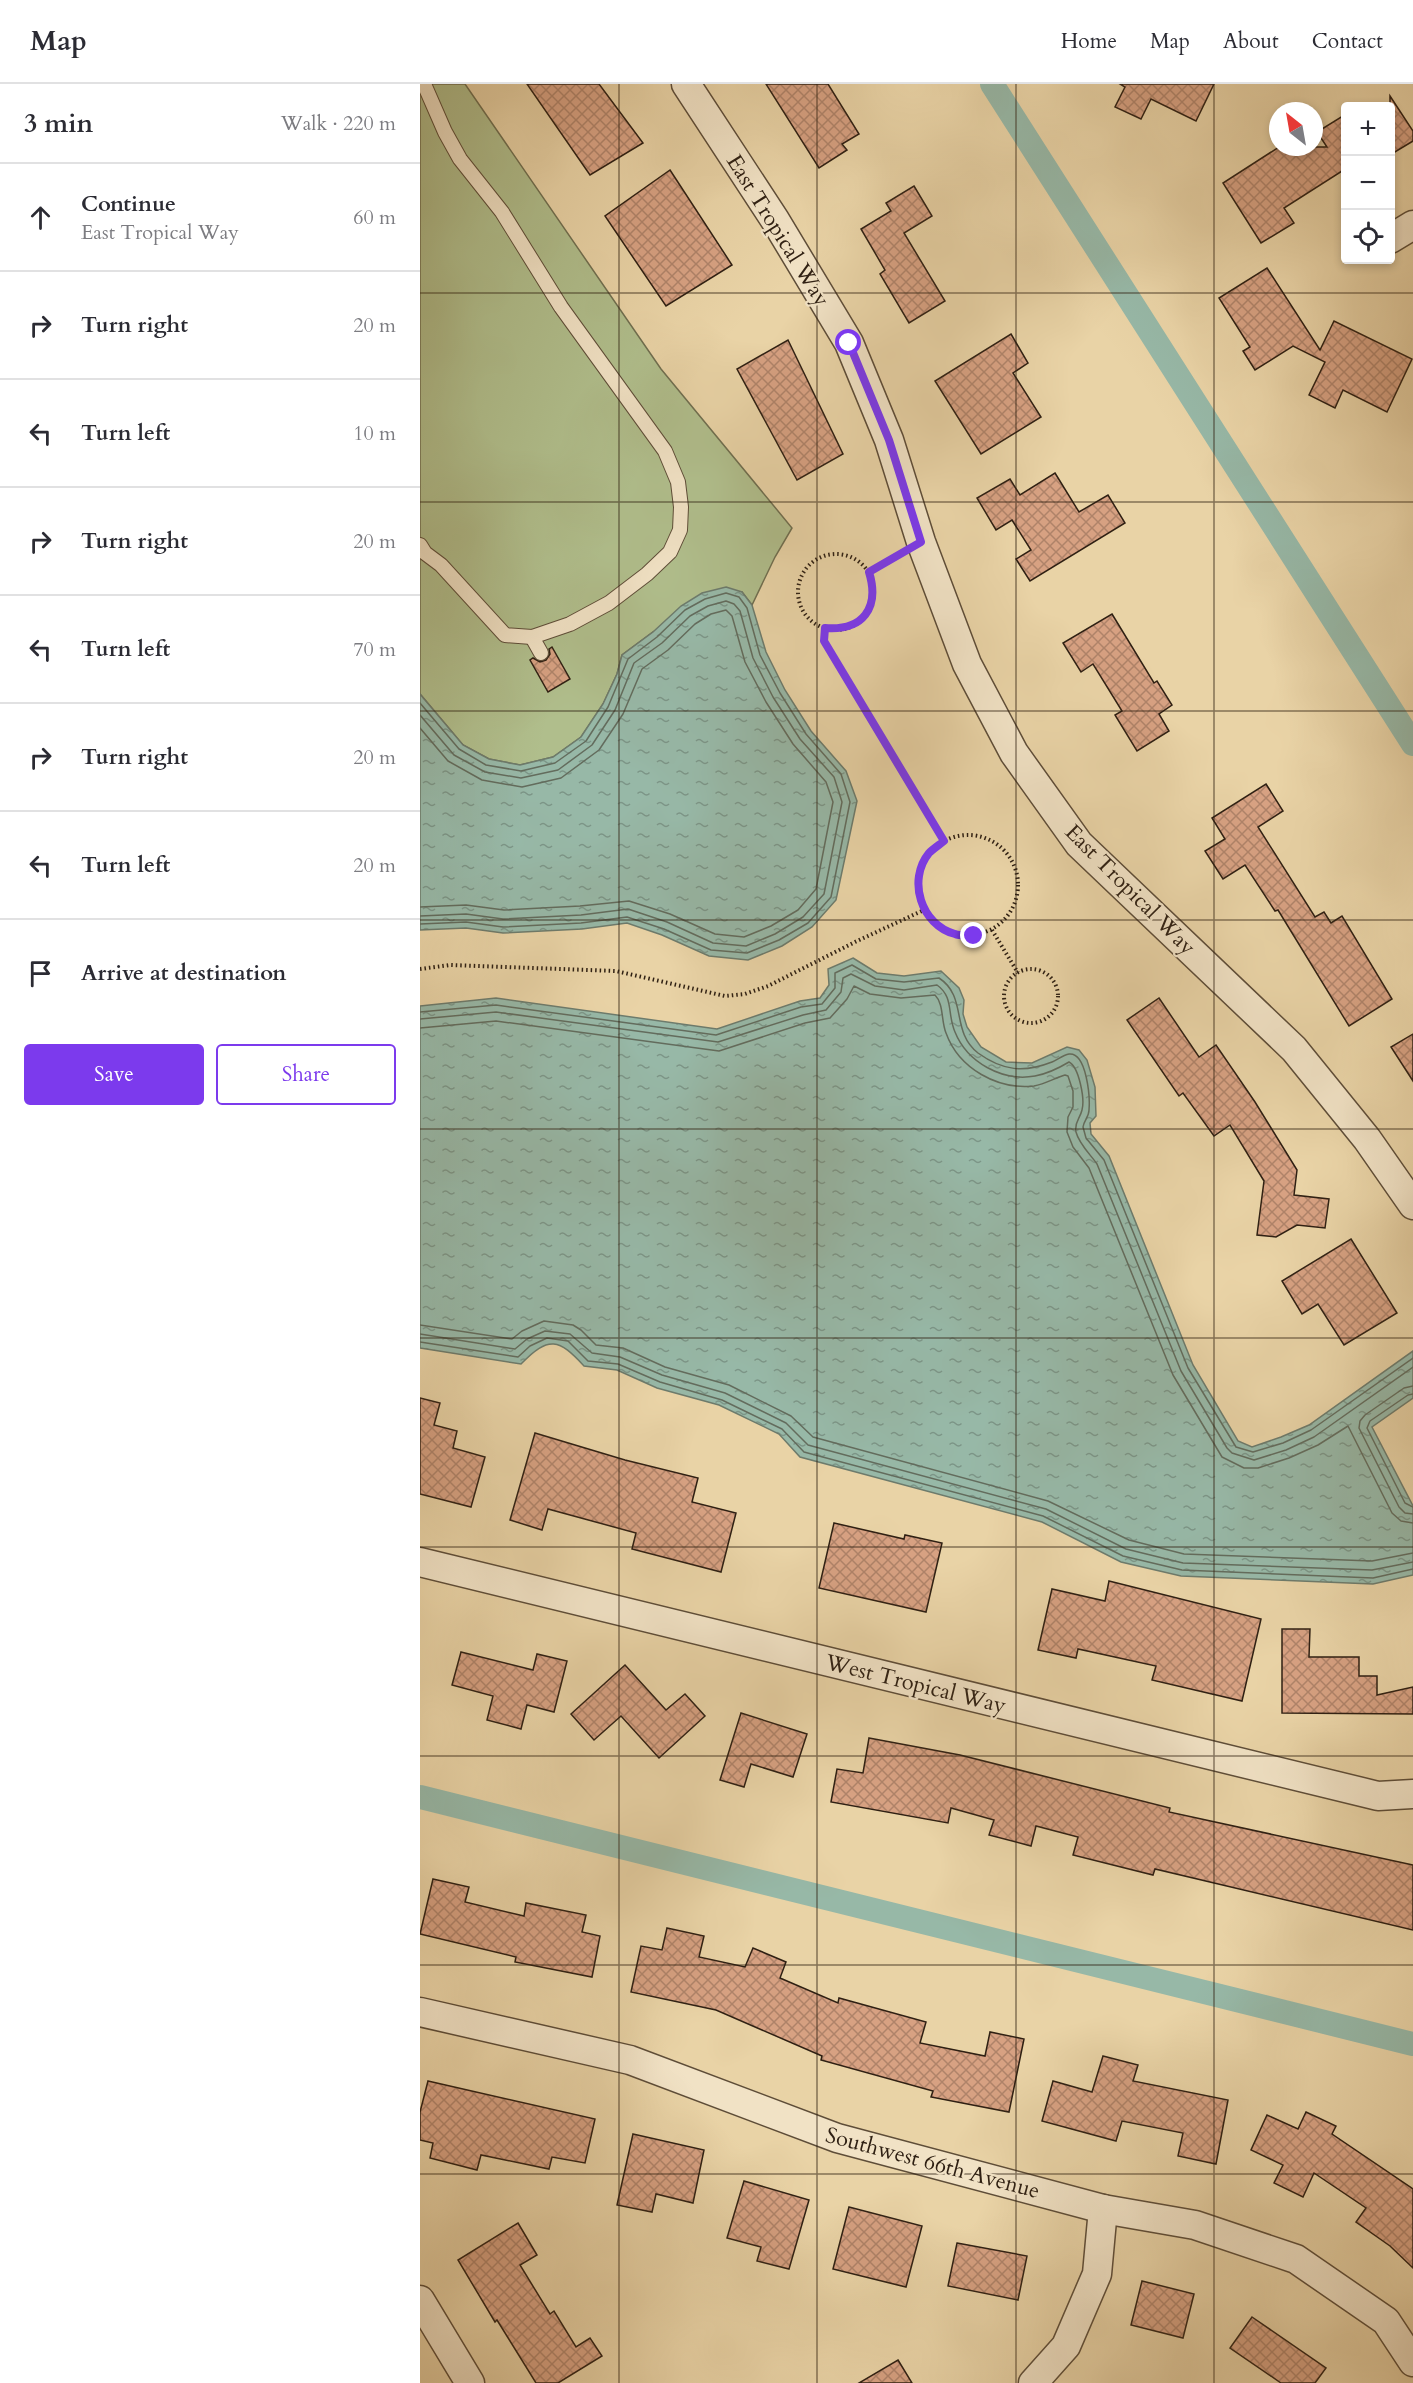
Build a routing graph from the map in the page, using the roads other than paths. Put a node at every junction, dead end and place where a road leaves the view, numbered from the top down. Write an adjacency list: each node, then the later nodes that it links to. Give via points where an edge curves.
1 (424, 84): 6 (lane, via 460,159 502,212 561,307 665,451 678,482 680,530 670,552 609,603 570,624)
2 (686, 84): 8 (street, East Tropical Way, via 849,343 889,440 921,542 967,664 1014,753 1079,844 1294,1049 1367,1139)
3 (1413, 225): 4 (street)
4 (1395, 236)
5 (420, 545): 6 (lane, via 505,635)
6 (532, 637): 7 (lane)
7 (541, 654)
8 (1413, 1204)
9 (420, 1562): 10 (street, West Tropical Way, via 1378,1796)
10 (1413, 1794)
11 (420, 2012): 12 (street, Southwest 66th Avenue, via 630,2060 837,2138)
12 (1103, 2209): 14 (street, Southwest 66th Avenue, via 1195,2225 1296,2259 1386,2321); 16 (street, via 1096,2274 1066,2346)
13 (420, 2300): 15 (street)
14 (1413, 2362)
15 (470, 2383)
16 (1033, 2383)

